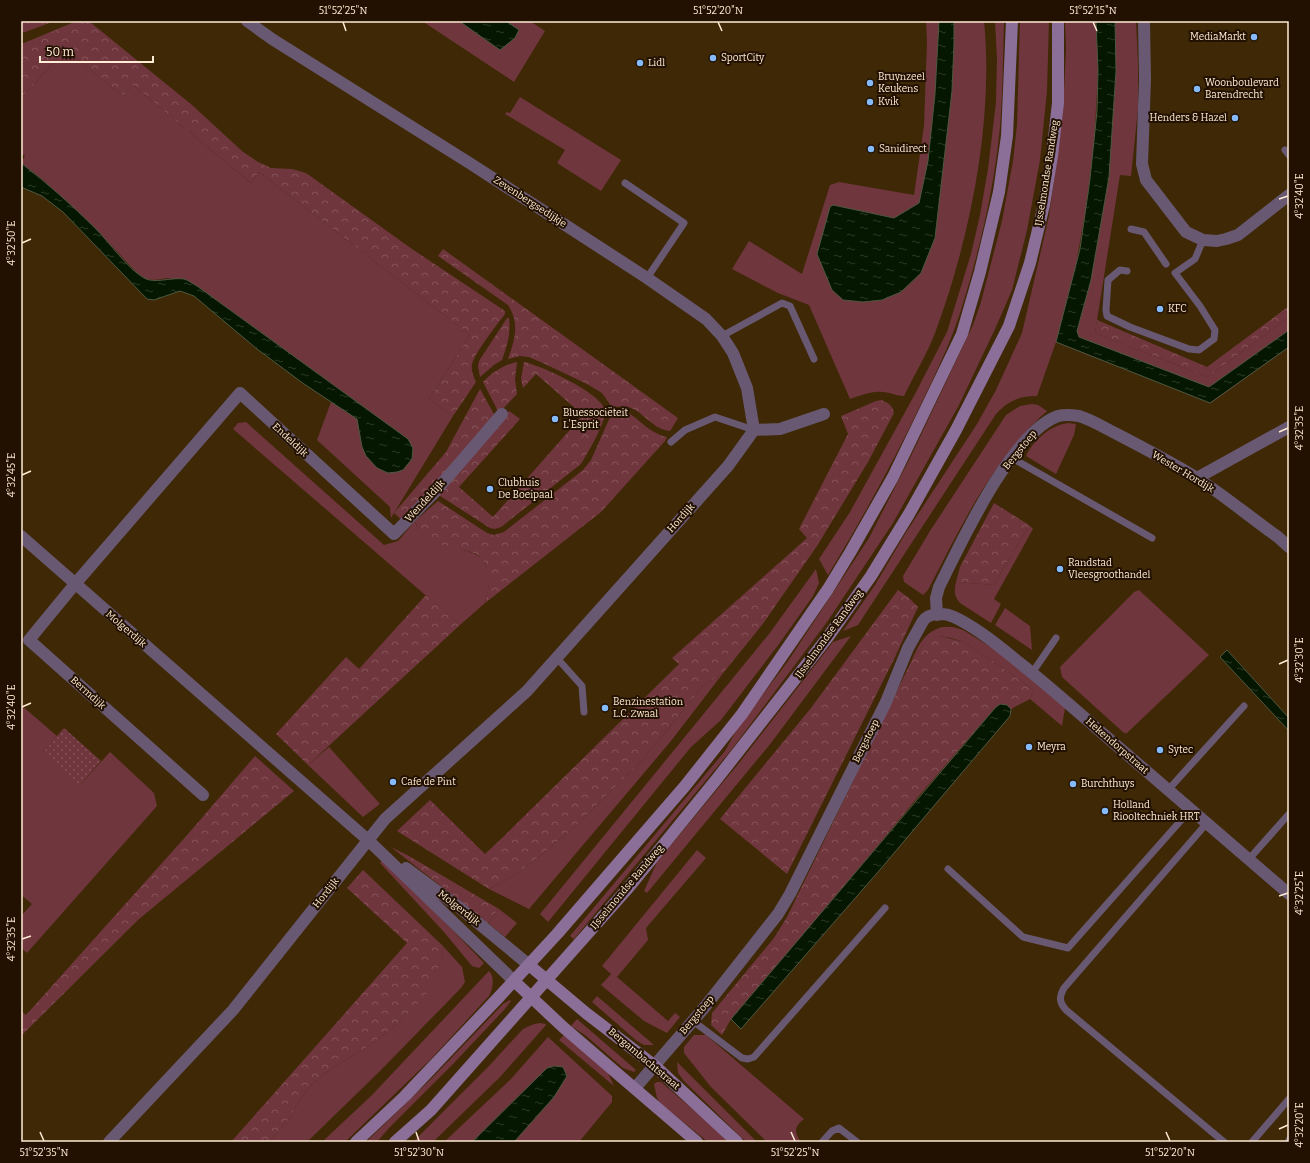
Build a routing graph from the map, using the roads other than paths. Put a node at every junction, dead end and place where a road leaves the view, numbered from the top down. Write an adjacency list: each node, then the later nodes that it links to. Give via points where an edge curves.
1 (248, 21): 11 (street, Zevenbergsedijkje, via 272,39)
2 (1012, 21): 43 (main road, via 1007,136 998,192 980,272 962,334 893,477 828,589 742,714 685,786)
3 (1058, 21): 44 (main road, IJsselmondse Randweg, via 1058,104 1052,156 1044,205 1030,263 1009,326 956,430 871,576 828,637 629,887)
4 (1144, 21): 8 (street, via 1143,172 1153,190 1186,232)
5 (625, 183): 11 (lane, via 684,223)
6 (1289, 195): 8 (street, via 1238,235 1217,241)
7 (1131, 229): 9 (lane, via 1144,232)
8 (1203, 240): 10 (lane, via 1195,259 1175,273 1215,330 1214,339 1199,350 1189,349 1107,316 1108,280 1120,270)
9 (1166, 264)
10 (1127, 271)
11 (647, 278): 12 (street, Zevenbergsedijkje, via 706,319)
12 (722, 336): 13 (lane, via 782,303 790,306); 18 (street, Zevenbergsedijkje, via 733,353 747,388)
13 (814, 359)
14 (502, 414): 22 (street, Wendeldijk, via 433,494 394,534)
15 (824, 414): 18 (street, via 780,429)
16 (1090, 420): 20 (street, Bergstoep, via 1066,415 1045,422); 21 (street, Wester Hordijk)
17 (1289, 427): 21 (street)
18 (754, 430): 19 (lane, via 714,417 685,430); 29 (street, Hordijk, via 728,466)
19 (671, 442)
20 (1012, 458): 24 (lane); 27 (street, Bergstoep, via 988,494 939,587)
21 (1197, 478): 25 (street, Wester Hordijk)
22 (340, 486): 26 (street, Endeldijk, via 240,394)
23 (22, 538): 26 (street, Molgerdijk)
24 (1152, 538)
25 (1289, 547)
26 (75, 584): 34 (street, Bermdijk, via 29,640); 38 (street, Molgerdijk)
27 (936, 615): 30 (street, Hekendorpstraat, via 948,615 977,630); 47 (street, Bergstoep, via 926,618 908,648 886,702 790,894 778,914)
28 (1056, 638): 30 (lane)
29 (556, 657): 32 (lane, via 582,686); 38 (street, Hordijk, via 527,690 386,819)
30 (1032, 673): 33 (street, Hekendorpstraat)
31 (1244, 706): 33 (lane)
32 (584, 712)
33 (1168, 790): 35 (street, Hekendorpstraat)
34 (203, 795)
35 (1191, 809): 37 (street, Hekendorpstraat); 40 (lane, via 1068,948 1023,937)
36 (1289, 814): 39 (lane)
37 (1207, 823): 39 (street, Hekendorpstraat); 58 (lane, via 1064,988 1060,997 1061,1005 1066,1010)
38 (368, 840): 43 (street, Molgerdijk, via 460,908); 45 (street, Molgerdijk); 51 (street, Hordijk, via 233,1010)
39 (1249, 859): 41 (street, Hekendorpstraat)
40 (948, 869)
41 (1289, 894)
42 (885, 908): 47 (lane, via 754,1057 742,1058)
43 (529, 965): 44 (main road, Molgerdijk); 45 (main road)
44 (547, 980): 46 (main road, IJsselmondse Randweg); 48 (main road, Bergambachtstraat)
45 (514, 981): 46 (main road); 52 (main road, via 405,1096)
46 (532, 997): 49 (main road); 53 (main road, IJsselmondse Randweg, via 431,1110)
47 (694, 1020): 48 (street, Bergstoep)
48 (655, 1066): 49 (street, Bergstoep); 55 (main road, Bergambachtstraat)
49 (635, 1088): 54 (main road)
50 (1289, 1098): 59 (lane)
51 (109, 1142)
52 (356, 1142)
53 (395, 1142)
54 (697, 1142)
55 (737, 1142)
56 (822, 1142): 57 (lane, via 832,1131 839,1128)
57 (857, 1142)
58 (1224, 1142)
59 (1252, 1142)

